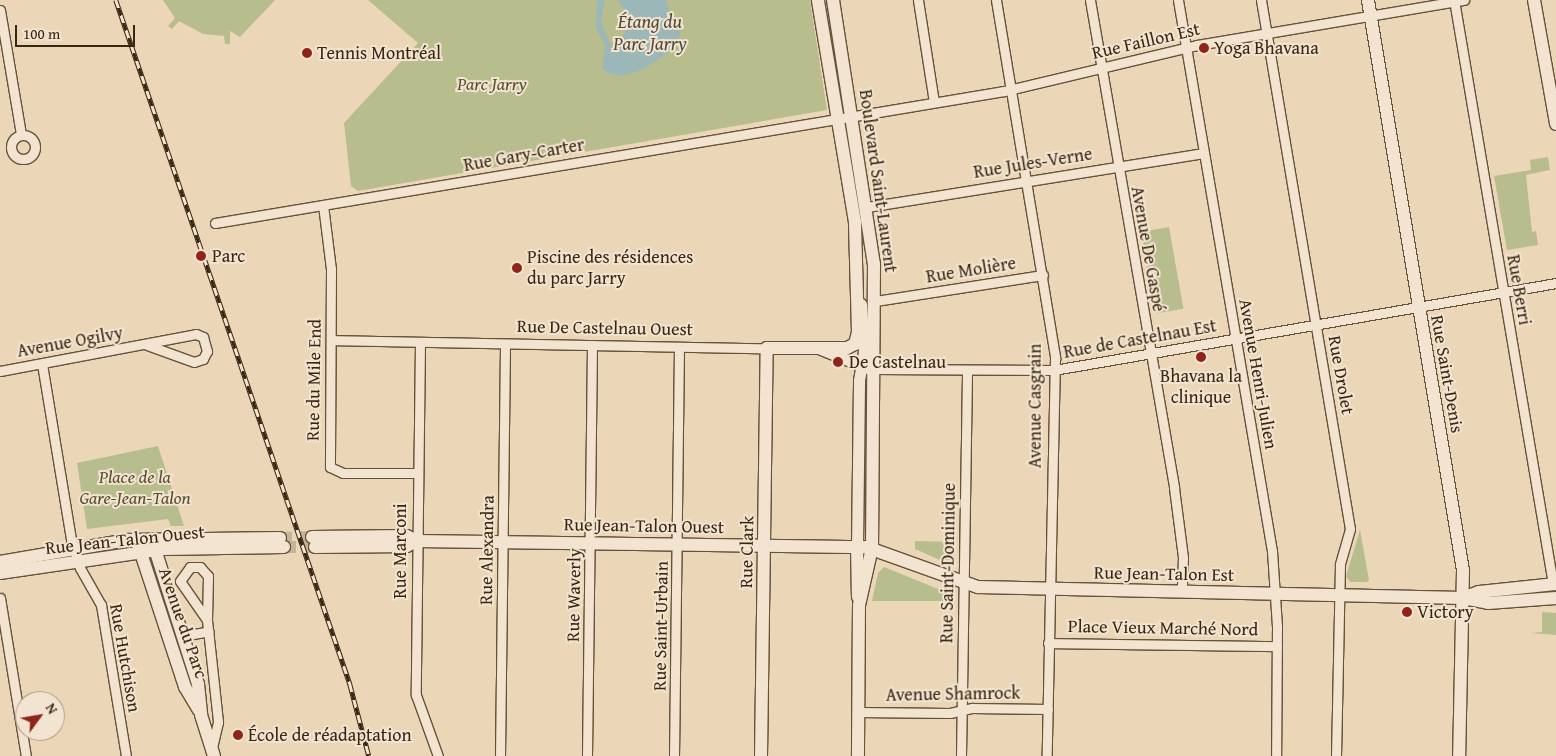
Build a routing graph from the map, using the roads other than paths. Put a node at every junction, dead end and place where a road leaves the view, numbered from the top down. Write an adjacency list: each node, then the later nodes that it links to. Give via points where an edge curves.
1 (818, 0): 19 (main road, Boulevard Saint-Laurent)
2 (833, 0): 18 (main road, Boulevard Saint-Laurent)
3 (918, 0): 17 (street)
4 (996, 0): 16 (street, Avenue Casgrain)
5 (1090, 0): 15 (street, Avenue De Gaspé)
6 (1178, 0): 14 (street, Avenue Henri-Julien)
7 (1261, 0): 13 (street, Rue Drolet)
8 (1368, 0): 12 (main road, Rue Saint-Denis)
9 (1458, 0): 12 (street, Rue Faillon Est); 30 (street, Rue Berri)
10 (1534, 0): 20 (main road)
11 (0, 10): 21 (street)
12 (1370, 16): 13 (street, Rue Faillon Est); 33 (main road, Rue Saint-Denis)
13 (1267, 33): 14 (street, Rue Faillon Est); 34 (street, Rue Drolet)
14 (1186, 47): 15 (street, Rue Faillon Est); 22 (street, Avenue Henri-Julien)
15 (1101, 68): 16 (street, Rue Faillon Est); 23 (street, Avenue De Gaspé)
16 (1011, 89): 17 (street, Rue Faillon Est); 24 (street, Avenue Casgrain)
17 (934, 102): 18 (street, Rue Faillon Est)
18 (852, 116): 19 (street, Rue Faillon Est); 26 (main road, Boulevard Saint-Laurent)
19 (838, 119): 25 (street, Rue Gary-Carter); 31 (main road, Boulevard Saint-Laurent, via 855,222)
20 (1556, 124)
21 (21, 134)
22 (1204, 153): 23 (street, Rue Jules-Verne); 35 (street, Avenue Henri-Julien)
23 (1118, 166): 24 (street, Rue Jules-Verne); 44 (street, Avenue De Gaspé)
24 (1026, 181): 26 (street, Rue Jules-Verne); 28 (street, Avenue Casgrain)
25 (323, 205): 27 (street, Rue Gary-Carter); 36 (street, Rue du Mile End, via 331,260)
26 (867, 207): 32 (main road, Boulevard Saint-Laurent)
27 (215, 223)
28 (1043, 275): 32 (street, Rue Molière); 47 (street, Avenue Casgrain)
29 (1556, 283): 30 (street, Rue de Castelnau Est)
30 (1503, 292): 33 (street, Rue de Castelnau Est); 67 (street, Rue Berri)
31 (858, 295): 43 (main road, Boulevard Saint-Laurent, via 855,344 844,349); 46 (street, Boulevard Saint-Laurent, via 864,318)
32 (875, 301): 46 (main road, Boulevard Saint-Laurent)
33 (1418, 307): 34 (street, Rue de Castelnau Est); 73 (main road, Rue Saint-Denis, via 1461,559)
34 (1316, 325): 35 (street, Rue de Castelnau Est); 71 (street, Rue Drolet, via 1350,529 1340,562)
35 (1235, 339): 44 (street, Rue de Castelnau Est); 70 (street, Avenue Henri-Julien, via 1272,551)
36 (331, 340): 37 (street, Rue De Castelnau Ouest); 50 (street, Rue du Mile End, via 330,467 343,473)
37 (420, 343): 38 (street, Rue De Castelnau Ouest); 50 (street, Rue Marconi)
38 (505, 344): 40 (street, Rue De Castelnau Ouest); 55 (street, Rue Alexandra)
39 (147, 345): 39 (street, Avenue Ogilvy, via 194,362 203,359 207,351 203,336 196,334); 45 (street, Avenue Ogilvy)
40 (592, 345): 41 (street, Rue De Castelnau Ouest); 56 (street, Rue Waverly)
41 (679, 347): 42 (street, Rue De Castelnau Ouest); 57 (street, Rue Saint-Urbain)
42 (767, 348): 43 (main road, Rue De Castelnau Ouest); 59 (main road, Rue Clark)
43 (818, 348): 46 (street, Rue De Castelnau Ouest)
44 (1149, 353): 47 (street, Rue de Castelnau Est); 69 (street, Avenue De Gaspé, via 1175,498 1183,562)
45 (42, 364): 48 (street, Avenue Ogilvy); 63 (street, Rue Hutchison)
46 (868, 368): 49 (street, Rue de Castelnau Est); 60 (street, Boulevard Saint-Laurent); 61 (main road, Boulevard Saint-Laurent)
47 (1054, 370): 49 (street, Rue de Castelnau Est); 68 (street, Avenue Casgrain)
48 (0, 371)
49 (968, 371): 66 (street, Rue Saint-Dominique)
50 (416, 473): 52 (street, Rue Marconi)
51 (137, 539): 58 (main road, Rue Jean-Talon Ouest); 62 (main road, Avenue du Parc); 63 (main road, Rue Jean-Talon Ouest)
52 (417, 541): 54 (main road, Rue Jean-Talon Ouest, via 407,536); 55 (main road, Rue Jean-Talon Ouest); 88 (street, Rue Marconi, via 416,695)
53 (282, 542): 58 (main road, Rue Jean-Talon Ouest)
54 (314, 542)
55 (503, 542): 56 (main road, Rue Jean-Talon Ouest); 89 (street, Rue Alexandra)
56 (591, 543): 57 (main road, Rue Jean-Talon Ouest); 90 (street, Rue Waverly)
57 (678, 544): 59 (main road, Rue Jean-Talon Ouest); 91 (street, Rue Saint-Urbain)
58 (153, 545): 62 (main road, Rue Jean-Talon Ouest); 78 (main road, Avenue du Parc)
59 (765, 546): 60 (main road, Rue Jean-Talon Ouest); 92 (main road, Rue Clark)
60 (857, 547): 61 (main road, Rue Jean-Talon Ouest); 75 (main road)
61 (872, 548): 66 (main road, Rue Jean-Talon Est); 75 (main road, Boulevard Saint-Laurent)
62 (141, 552): 63 (main road, Rue Jean-Talon Ouest); 84 (main road, Avenue du Parc, via 185,687)
63 (76, 555): 64 (main road, Rue Jean-Talon Ouest); 65 (main road, Rue Jean-Talon Ouest); 87 (street, Rue Hutchison, via 101,606)
64 (0, 562)
65 (0, 572)
66 (964, 584): 68 (main road, Rue Jean-Talon Est); 82 (street, Rue Saint-Dominique)
67 (1555, 584): 73 (main road, Rue Jean-Talon Est, via 1479,592)
68 (1049, 589): 69 (main road, Rue Jean-Talon Est); 79 (street, Avenue Casgrain)
69 (1182, 592): 70 (main road, Rue Jean-Talon Est)
70 (1274, 594): 71 (main road, Rue Jean-Talon Est); 80 (street, Avenue Henri-Julien)
71 (1339, 596): 73 (main road, Rue Jean-Talon Est); 97 (street, Rue Drolet)
72 (0, 598): 86 (street)
73 (1463, 598): 74 (main road, Rue Jean-Talon Est, via 1488,603); 98 (main road, Rue Saint-Denis)
74 (1556, 598)
75 (859, 605): 83 (main road, Boulevard Saint-Laurent)
76 (207, 620): 76 (street, Avenue du Parc, via 208,576 200,567 190,567 180,581); 77 (street, Avenue du Parc)
77 (208, 631): 78 (street); 85 (street, Avenue du Parc, via 218,722)
78 (182, 636): 84 (main road, Avenue du Parc, via 198,684)
79 (1048, 643): 80 (street, Place Vieux Marché Nord); 81 (street, Avenue Casgrain)
80 (1277, 646): 96 (street, Avenue Henri-Julien)
81 (1048, 709): 82 (street, Avenue Shamrock); 95 (street, Avenue Casgrain)
82 (962, 711): 83 (street, Avenue Shamrock); 94 (street, Rue Saint-Dominique)
83 (858, 712): 93 (main road, Boulevard Saint-Laurent)
84 (201, 715): 85 (main road, Avenue du Parc)
85 (213, 752)
86 (26, 756)
87 (126, 756)
88 (438, 756)
89 (500, 756)
90 (587, 756)
91 (674, 756)
92 (762, 756)
93 (858, 756)
94 (961, 756)
95 (1047, 756)
96 (1276, 756)
97 (1336, 756)
98 (1459, 756)

